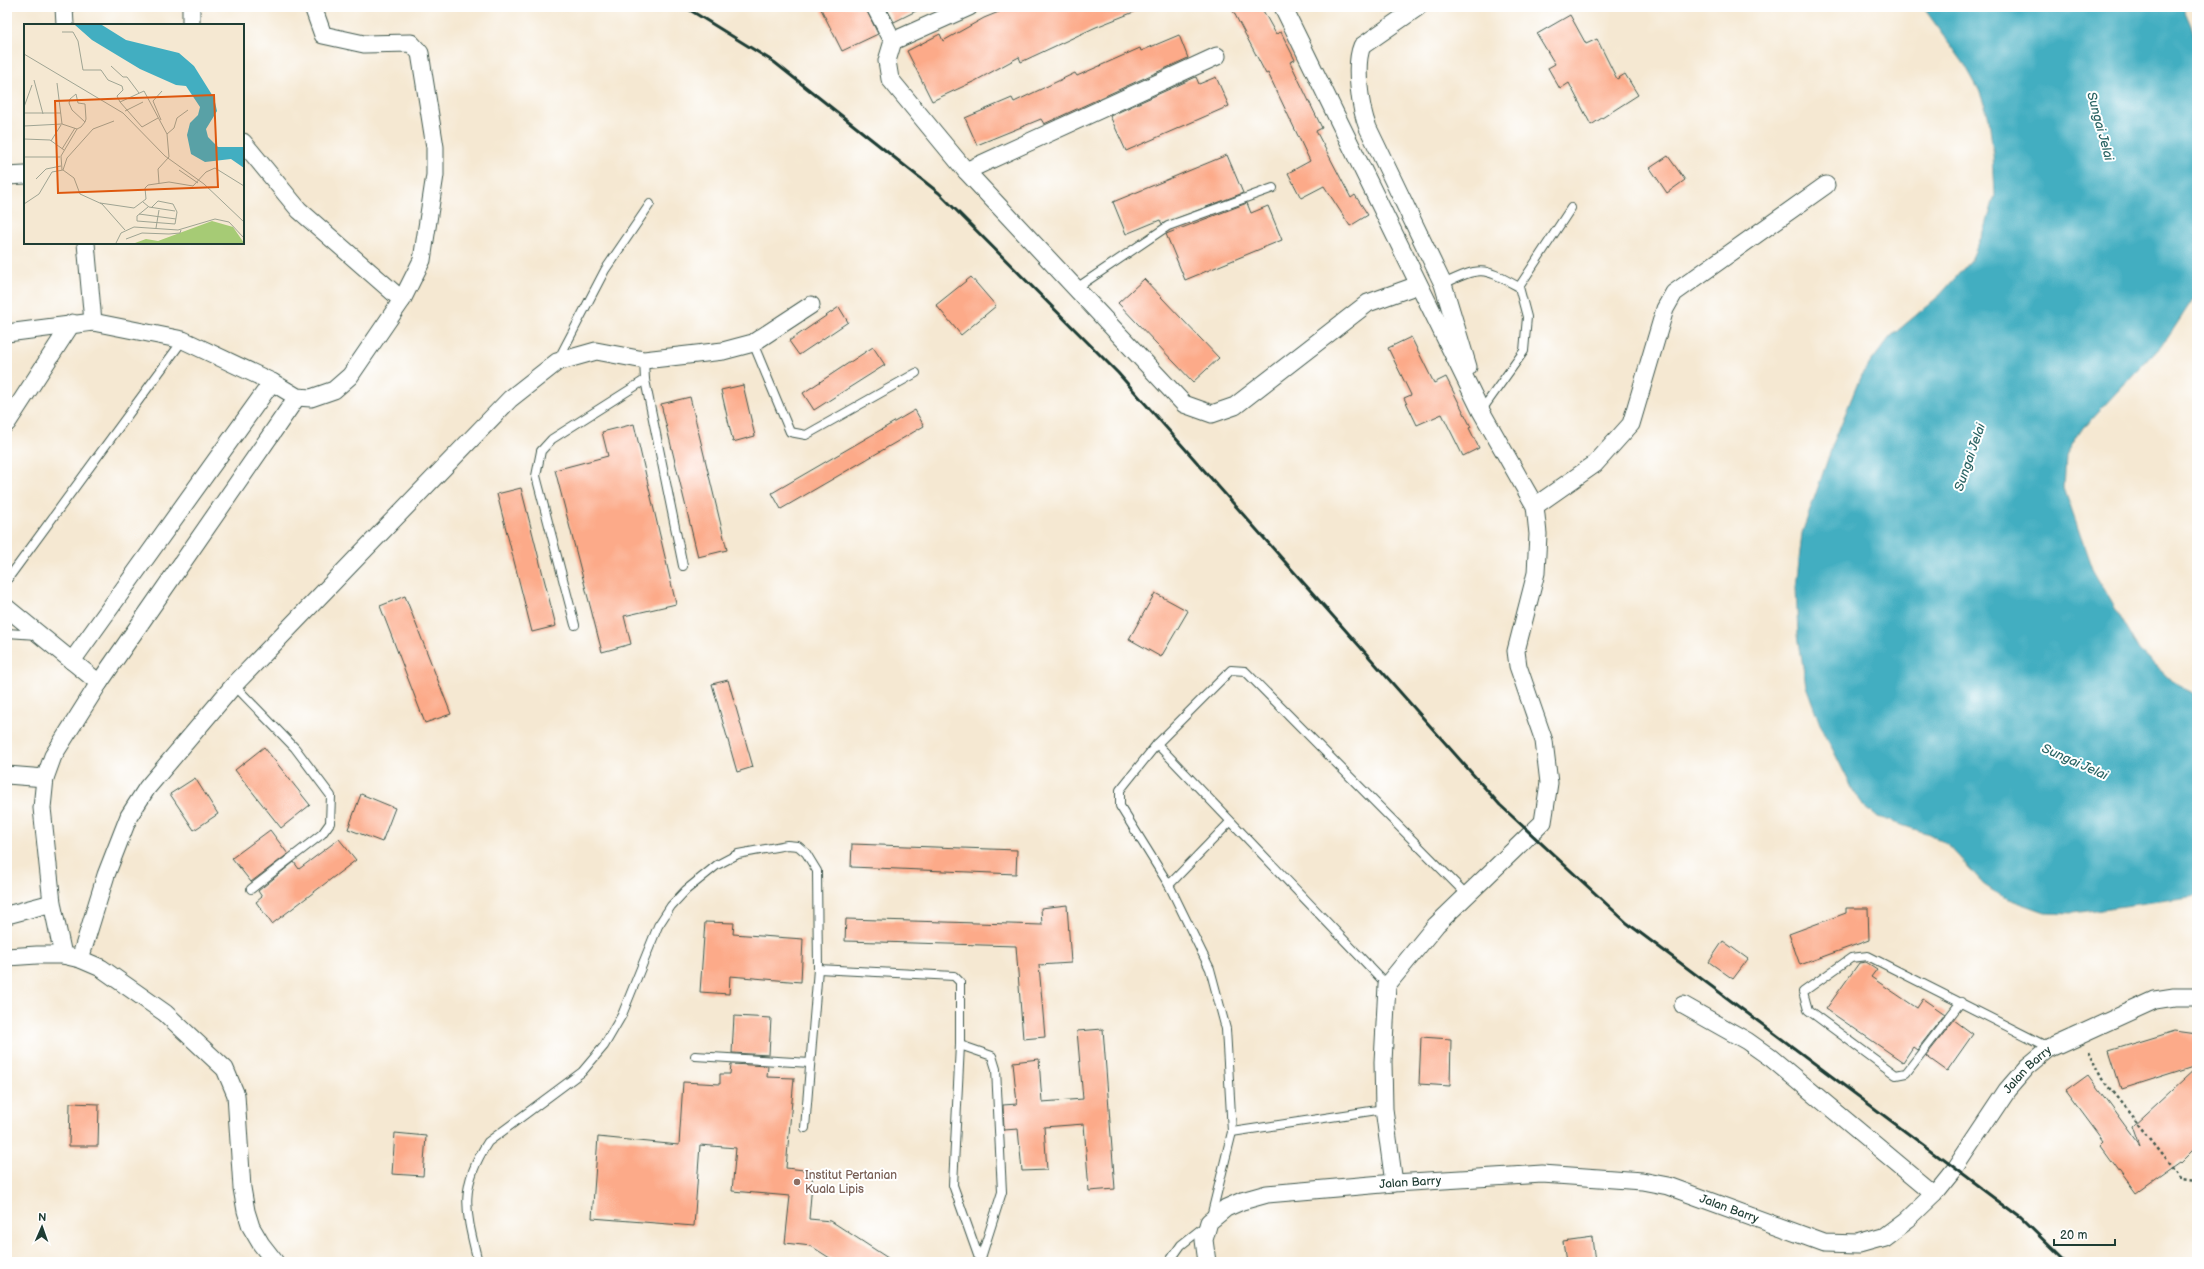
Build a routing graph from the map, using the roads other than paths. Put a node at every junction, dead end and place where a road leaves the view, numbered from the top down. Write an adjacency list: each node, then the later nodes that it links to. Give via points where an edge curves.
1 (64, 7): 8 (street)
2 (191, 7): 9 (street)
3 (313, 7): 25 (street, via 323,35 364,44 410,44 420,52 435,146 435,175 422,260)
4 (875, 7): 10 (street)
5 (969, 7): 10 (street)
6 (1283, 7): 22 (street)
7 (1418, 7): 21 (street, via 1362,46 1359,63 1361,103 1368,128)
8 (65, 24)
9 (191, 24)
10 (893, 40): 13 (street, via 887,61 890,79)
11 (1217, 56): 13 (street)
12 (244, 143): 25 (street, via 299,210)
13 (966, 171): 24 (street)
14 (24, 175): 15 (street)
15 (7, 176)
16 (1826, 185): 40 (street, via 1674,293 1665,309 1631,424 1595,464)
17 (1272, 188): 24 (lane, via 1168,226)
18 (650, 204): 33 (lane, via 605,270)
19 (1571, 208): 23 (lane)
20 (86, 244): 27 (street)
21 (1443, 284): 23 (lane, via 1470,272 1489,271); 38 (street)
22 (1418, 285): 24 (street, via 1368,303 1235,406 1212,414 1184,404); 38 (street)
23 (1519, 287): 38 (lane, via 1527,317 1524,350)
24 (1075, 289)
25 (402, 300): 37 (street, via 350,376 334,390 311,398)
26 (811, 305): 31 (street)
27 (93, 322): 28 (street); 30 (street)
28 (72, 323): 29 (street); 39 (street)
29 (7, 333)
30 (183, 340): 36 (street); 42 (lane)
31 (753, 343): 32 (street, via 723,352); 34 (lane, via 790,432 806,435)
32 (644, 360): 33 (street, via 596,351); 35 (lane)
33 (557, 362): 49 (street, via 510,400)
34 (916, 373)
35 (645, 380): 41 (lane); 44 (lane, via 552,439 541,451 536,476)
36 (272, 382): 37 (street); 47 (street)
37 (297, 397): 48 (street)
38 (1481, 411): 40 (street)
39 (7, 423)
40 (1535, 506): 56 (street, via 1538,534 1536,573 1516,651 1518,666 1544,741 1549,783 1548,798 1543,822)
41 (683, 566)
42 (7, 580)
43 (7, 608): 46 (street)
44 (575, 624)
45 (7, 633): 46 (lane)
46 (41, 636): 47 (street)
47 (72, 661): 48 (street)
48 (99, 683): 52 (street, via 53,756)
49 (234, 685): 55 (lane, via 295,748 331,796 330,823 322,834); 61 (street, via 147,788 129,816 106,875)
50 (1157, 744): 53 (lane); 54 (lane, via 1120,790 1120,806); 56 (lane, via 1231,670 1245,672)
51 (7, 775): 52 (street)
52 (45, 778): 57 (street, via 42,808)
53 (1230, 822): 54 (lane); 63 (lane)
54 (1169, 885): 73 (lane, via 1210,969 1226,1029)
55 (251, 889)
56 (1467, 895): 63 (street, via 1436,925)
57 (52, 903): 58 (street); 59 (street)
58 (7, 915)
59 (62, 955): 60 (street); 61 (street)
60 (7, 957)
61 (80, 959): 77 (street, via 101,968 165,1013 225,1069 236,1095 242,1188 246,1211 261,1244)
62 (818, 969): 67 (lane, via 954,976 960,982); 70 (lane); 78 (lane, via 816,870 806,853 798,846 787,845 738,854 716,865 686,890 671,906 658,926 622,1015 604,1046 582,1072 488,1142 478,1158 470,1176 466,1213)
63 (1387, 985): 71 (street)
64 (2197, 997): 68 (street, Jalan Barry, via 2155,1000)
65 (1961, 1002): 65 (lane, via 1906,1073 1896,1075 1808,1010 1803,992 1851,958 1868,956); 68 (lane)
66 (1683, 1005): 75 (street, via 1747,1041 1770,1058)
67 (960, 1045): 79 (lane, via 953,1185); 79 (lane, via 992,1056 996,1069 1002,1192)
68 (2050, 1048): 75 (street, Jalan Barry, via 2027,1067 2007,1090 1955,1168)
69 (695, 1056): 70 (lane)
70 (810, 1062): 72 (lane)
71 (1384, 1109): 73 (lane); 74 (street)
72 (805, 1128)
73 (1232, 1132): 76 (lane)
74 (1394, 1183): 75 (street, Jalan Barry, via 1542,1174 1642,1181 1668,1186 1715,1202 1824,1243 1859,1244 1884,1238 1908,1220); 76 (street, Jalan Barry, via 1268,1194 1226,1208)
75 (1934, 1194)
76 (1209, 1222): 80 (lane, via 1181,1244); 81 (street, via 1204,1240)
77 (275, 1262)
78 (478, 1262)
79 (980, 1262)
80 (1169, 1262)
81 (1207, 1262)

